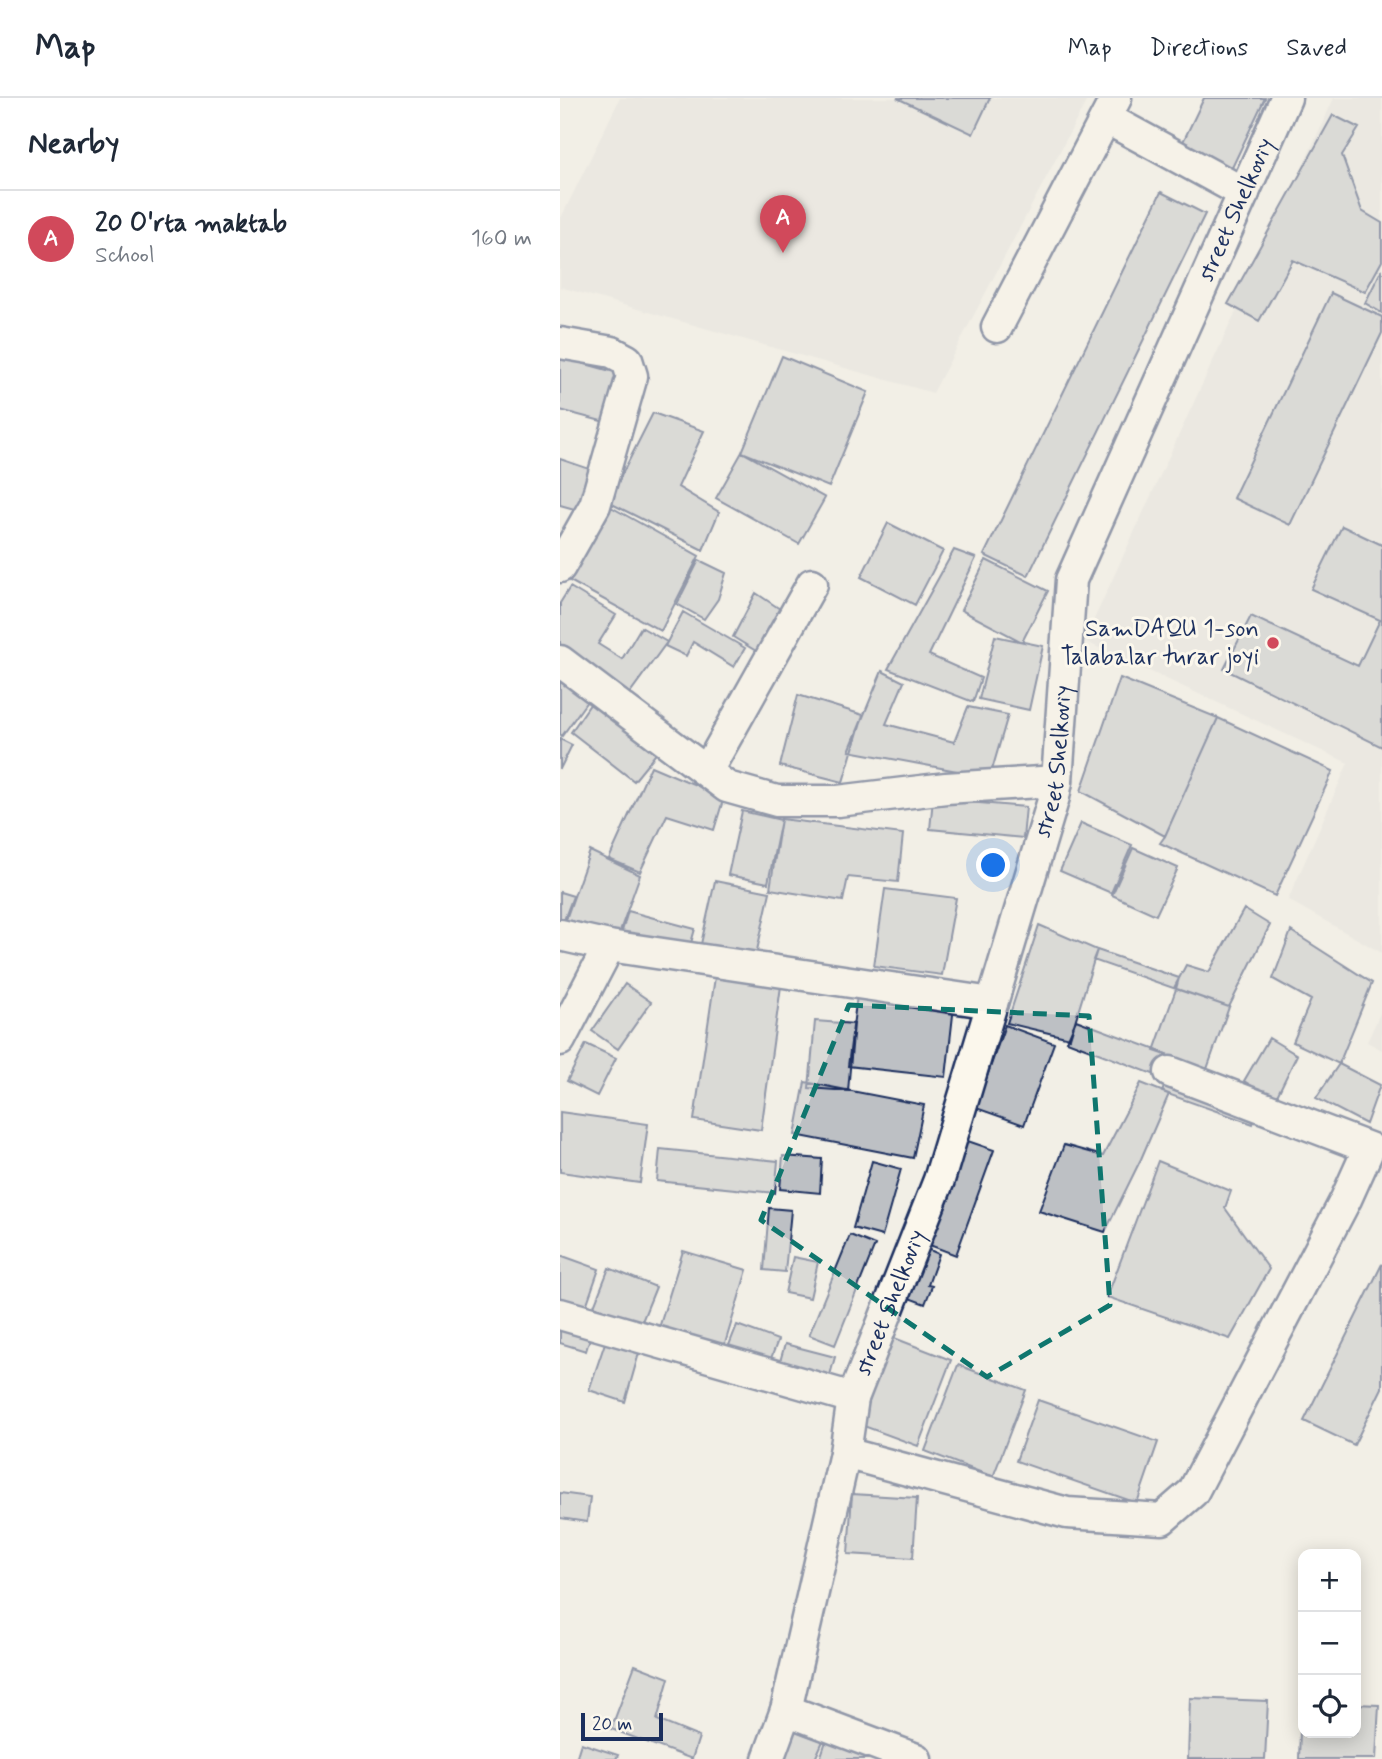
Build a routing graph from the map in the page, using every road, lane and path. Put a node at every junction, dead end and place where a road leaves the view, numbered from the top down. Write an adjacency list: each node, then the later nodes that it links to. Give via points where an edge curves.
1 (1286, 98): 3 (street, street Shelkoviy)
2 (1111, 108): 3 (street); 4 (street)
3 (1244, 193): 10 (street, street Shelkoviy, via 1071,580)
4 (997, 327)
5 (560, 343): 6 (street, via 612,352 627,360 632,376 595,505)
6 (560, 566)
7 (813, 584): 9 (street)
8 (560, 661): 9 (street)
9 (707, 771): 10 (street, via 727,787 777,801 838,801)
10 (1057, 780): 13 (street, street Shelkoviy)
11 (560, 936): 12 (street)
12 (609, 946): 13 (street); 14 (street)
13 (992, 1003): 17 (street, street Shelkoviy, via 939,1180)
14 (560, 1040)
15 (1170, 1072): 18 (street, via 1369,1148 1193,1492 1162,1519 1067,1513)
16 (560, 1314): 17 (street)
17 (853, 1398): 18 (street, street Shelkoviy)
18 (845, 1453): 19 (street, street Shelkoviy)
19 (786, 1710): 20 (street, street Shelkoviy); 21 (street)
20 (768, 1759)
21 (916, 1759)

